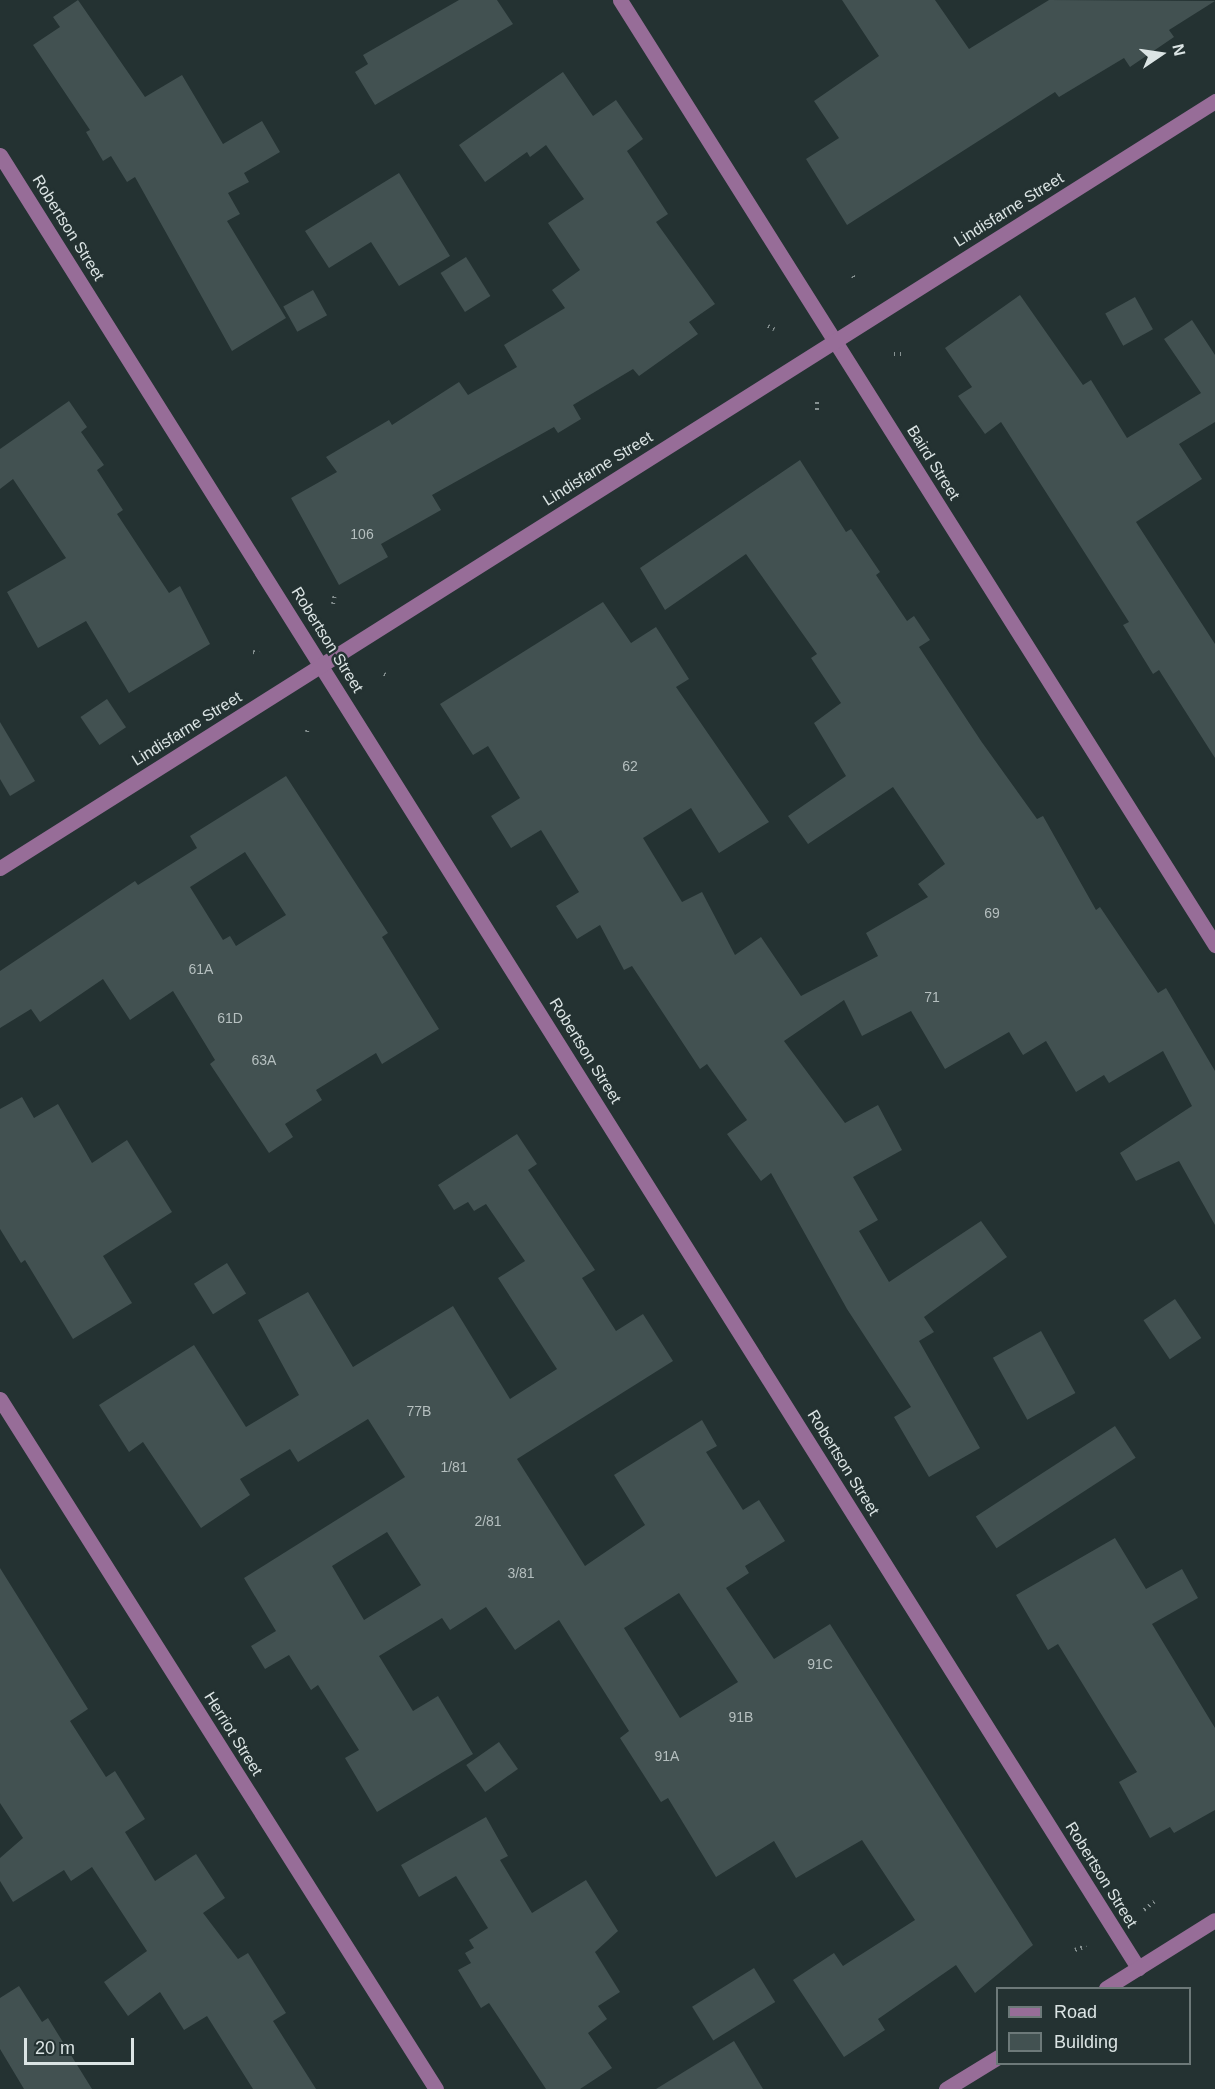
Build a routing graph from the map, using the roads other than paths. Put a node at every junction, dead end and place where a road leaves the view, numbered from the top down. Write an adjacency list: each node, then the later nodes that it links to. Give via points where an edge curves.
1 (620, 0): 4 (street, Baird Street)
2 (1215, 101): 4 (street, Lindisfarne Street)
3 (0, 154): 5 (street, Robertson Street)
4 (835, 341): 5 (street, Lindisfarne Street); 7 (street, Baird Street)
5 (322, 665): 6 (street, Lindisfarne Street); 10 (street, Robertson Street)
6 (0, 868)
7 (1215, 945)
8 (0, 1399): 13 (street, Herriot Street)
9 (1215, 1920): 10 (street)
10 (1138, 1968): 11 (street)
11 (1109, 1987)
12 (996, 2058): 14 (street)
13 (436, 2089)
14 (946, 2089)

